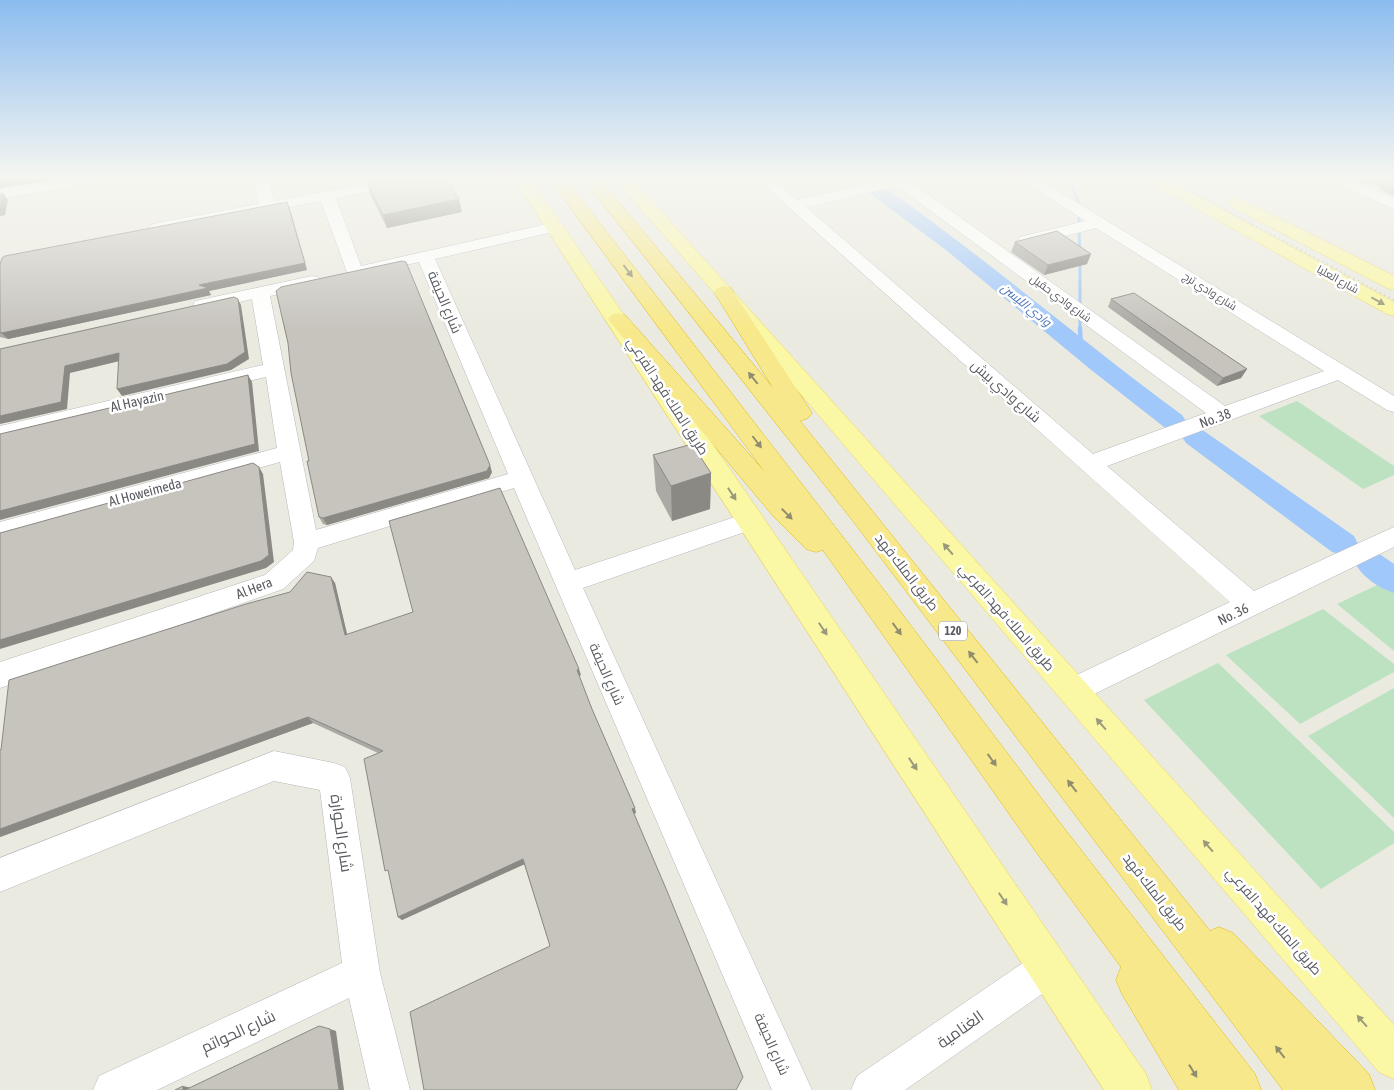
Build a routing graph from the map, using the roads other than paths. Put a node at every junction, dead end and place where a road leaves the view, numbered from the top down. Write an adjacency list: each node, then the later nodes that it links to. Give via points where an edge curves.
1 (154, 228): 14 (street)
2 (339, 228): 17 (street)
3 (552, 228): 16 (street)
4 (557, 228): 23 (main road, طريق الملك فهد الفرعي)
5 (595, 228): 38 (highway, one-way to 38)
6 (631, 228): 32 (highway, طريق الملك فهد / 120, one-way to 6)
7 (667, 228): 20 (main road, طريق الملك فهد الفرعي)
8 (820, 228): 30 (street, شارع وادي بيش)
9 (964, 228): 15 (street, شارع وادي حقيل)
10 (1076, 228): 15 (street)
11 (1108, 228): 25 (street, شارع وادي ترج)
12 (1244, 228): 22 (main road, شارع العليا, one-way to 22)
13 (1287, 228): 18 (main road, شارع العليا)
14 (143, 230)
15 (993, 249): 27 (street, شارع وادي حقيل)
16 (425, 256): 17 (street); 31 (street, شارع الحيفة)
17 (354, 271): 19 (street)
18 (1394, 284)
19 (260, 292): 21 (street); 24 (street)
20 (724, 292): 32 (highway); 41 (main road, طريق الملك فهد الفرعي, one-way to 20)
21 (183, 309)
22 (1394, 310)
23 (618, 319): 33 (main road, طريق الملك فهد الفرعي, one-way to 33); 38 (highway, one-way to 38, via 783,510)
24 (275, 368): 28 (street, Al Hayazin); 29 (street)
25 (1340, 372): 26 (street, شارع وادي ترج); 27 (street, No. 38)
26 (1394, 405)
27 (1223, 415): 30 (street, No. 38)
28 (0, 433)
29 (290, 452): 34 (street, Al Howeimeda); 36 (street)
30 (1089, 464): 39 (street, شارع وادي بيش)
31 (521, 478): 36 (street); 37 (street, شارع الحيفة)
32 (862, 514): 42 (highway, طريق الملك فهد / 120, one-way to 32)
33 (750, 521): 37 (street); 45 (main road, طريق الملك فهد الفرعي, one-way to 45)
34 (0, 532)
35 (1394, 536): 39 (street, No. 36)
36 (306, 542): 40 (street, Al Hera, via 305,554 274,582)
37 (567, 583): 50 (street, شارع الحيفة)
38 (878, 602): 43 (highway, one-way to 43)
39 (1250, 605): 41 (street, No. 36)
40 (0, 674)
41 (1072, 691): 47 (main road, طريق الملك فهد الفرعي, one-way to 41)
42 (1098, 819): 55 (highway, طريق الملك فهد / 120, one-way to 42); 56 (highway)
43 (1047, 836): 53 (highway, one-way to 53); 54 (highway)
44 (0, 875): 46 (street, شارع الحوارة, via 274,766 334,778)
45 (1049, 968): 51 (street, الغنامية); 52 (main road, طريق الملك فهد الفرعي)
46 (362, 973): 48 (street, شارع الحواتم); 49 (street, شارع الحوارة)
47 (1394, 1057)
48 (113, 1090)
49 (390, 1090)
50 (792, 1090)
51 (871, 1090)
52 (1130, 1090)
53 (1204, 1090)
54 (1239, 1090)
55 (1310, 1090)
56 (1353, 1090)

